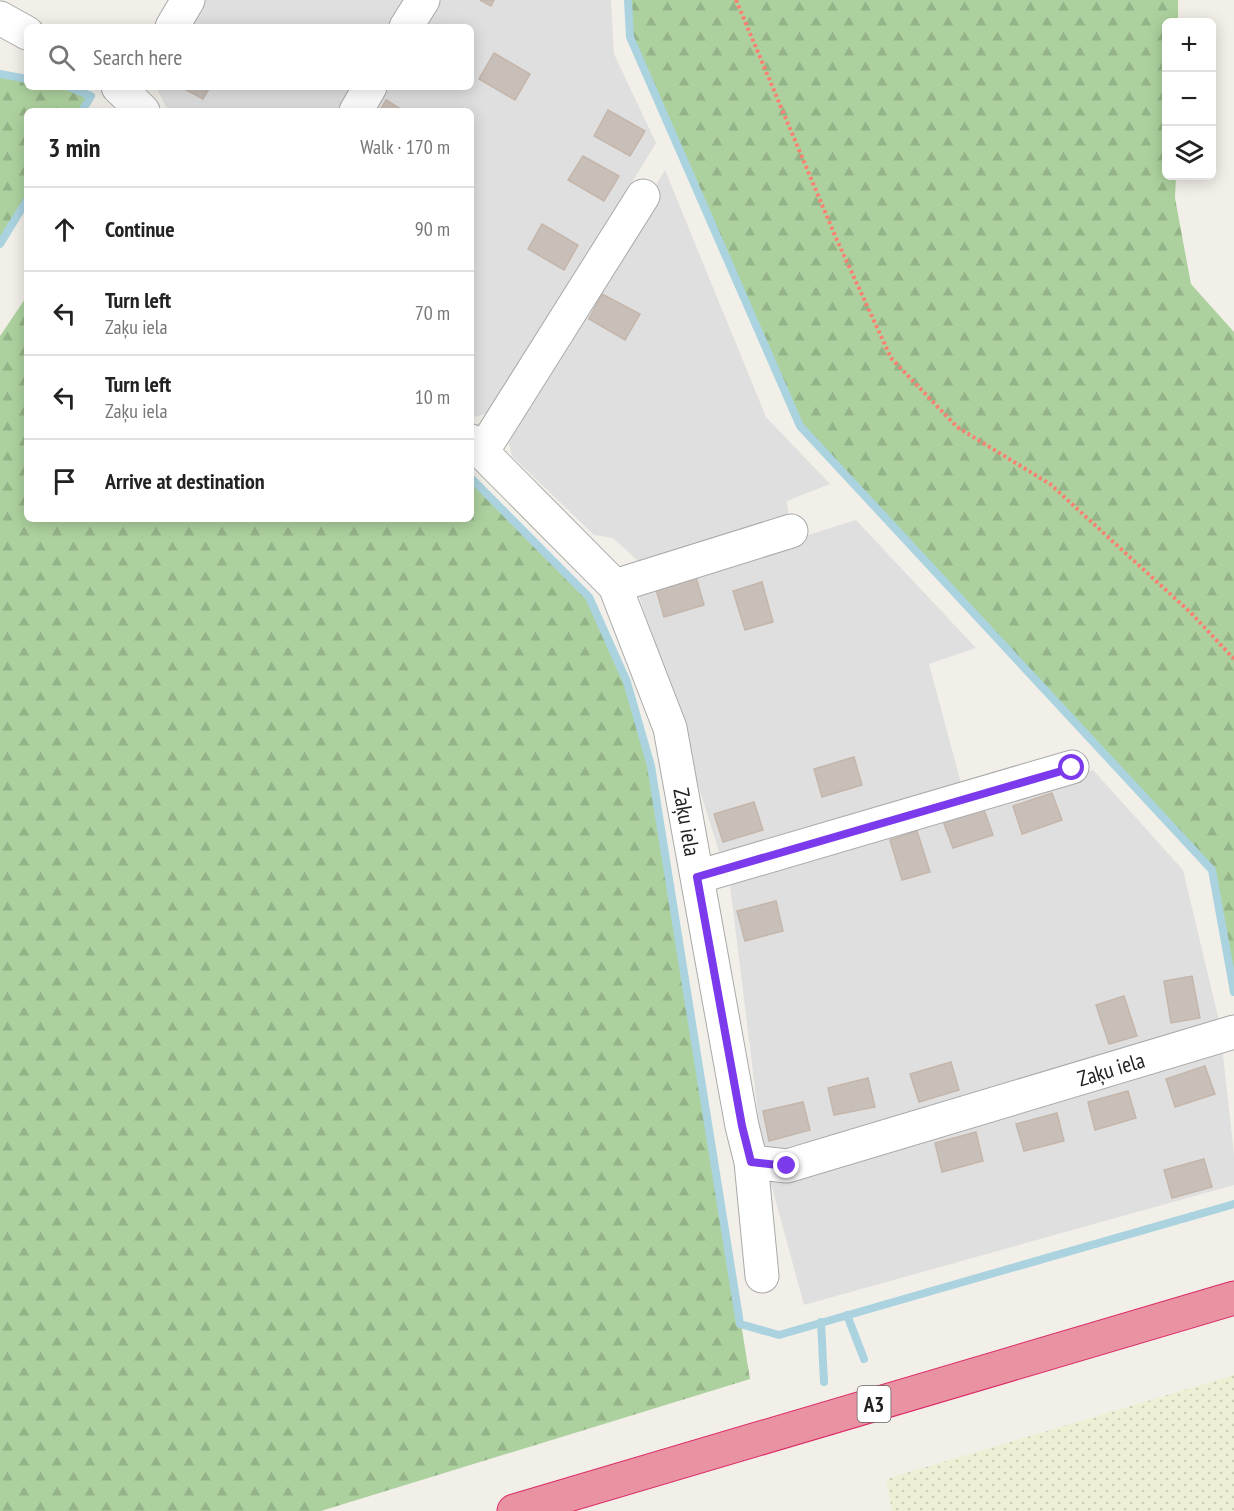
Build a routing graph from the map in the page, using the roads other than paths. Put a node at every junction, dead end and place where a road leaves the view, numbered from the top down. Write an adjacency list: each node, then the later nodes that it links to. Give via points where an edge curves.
1 (188, 0): 4 (street)
2 (423, 0): 5 (street)
3 (0, 18): 6 (street)
4 (174, 24)
5 (408, 24)
6 (24, 31)
7 (368, 90): 8 (street)
8 (358, 108)
9 (643, 196): 10 (street)
10 (476, 446): 12 (street, Zaķu iela)
11 (791, 531): 12 (street)
12 (615, 586): 14 (street, Zaķu iela, via 670,728)
13 (1072, 768): 14 (street)
14 (697, 877): 16 (street, Zaķu iela)
15 (1234, 1032): 16 (street, Zaķu iela, via 787,1166)
16 (751, 1162): 17 (street)
17 (762, 1276)
18 (1234, 1298): 19 (highway, A3)
19 (514, 1511)

